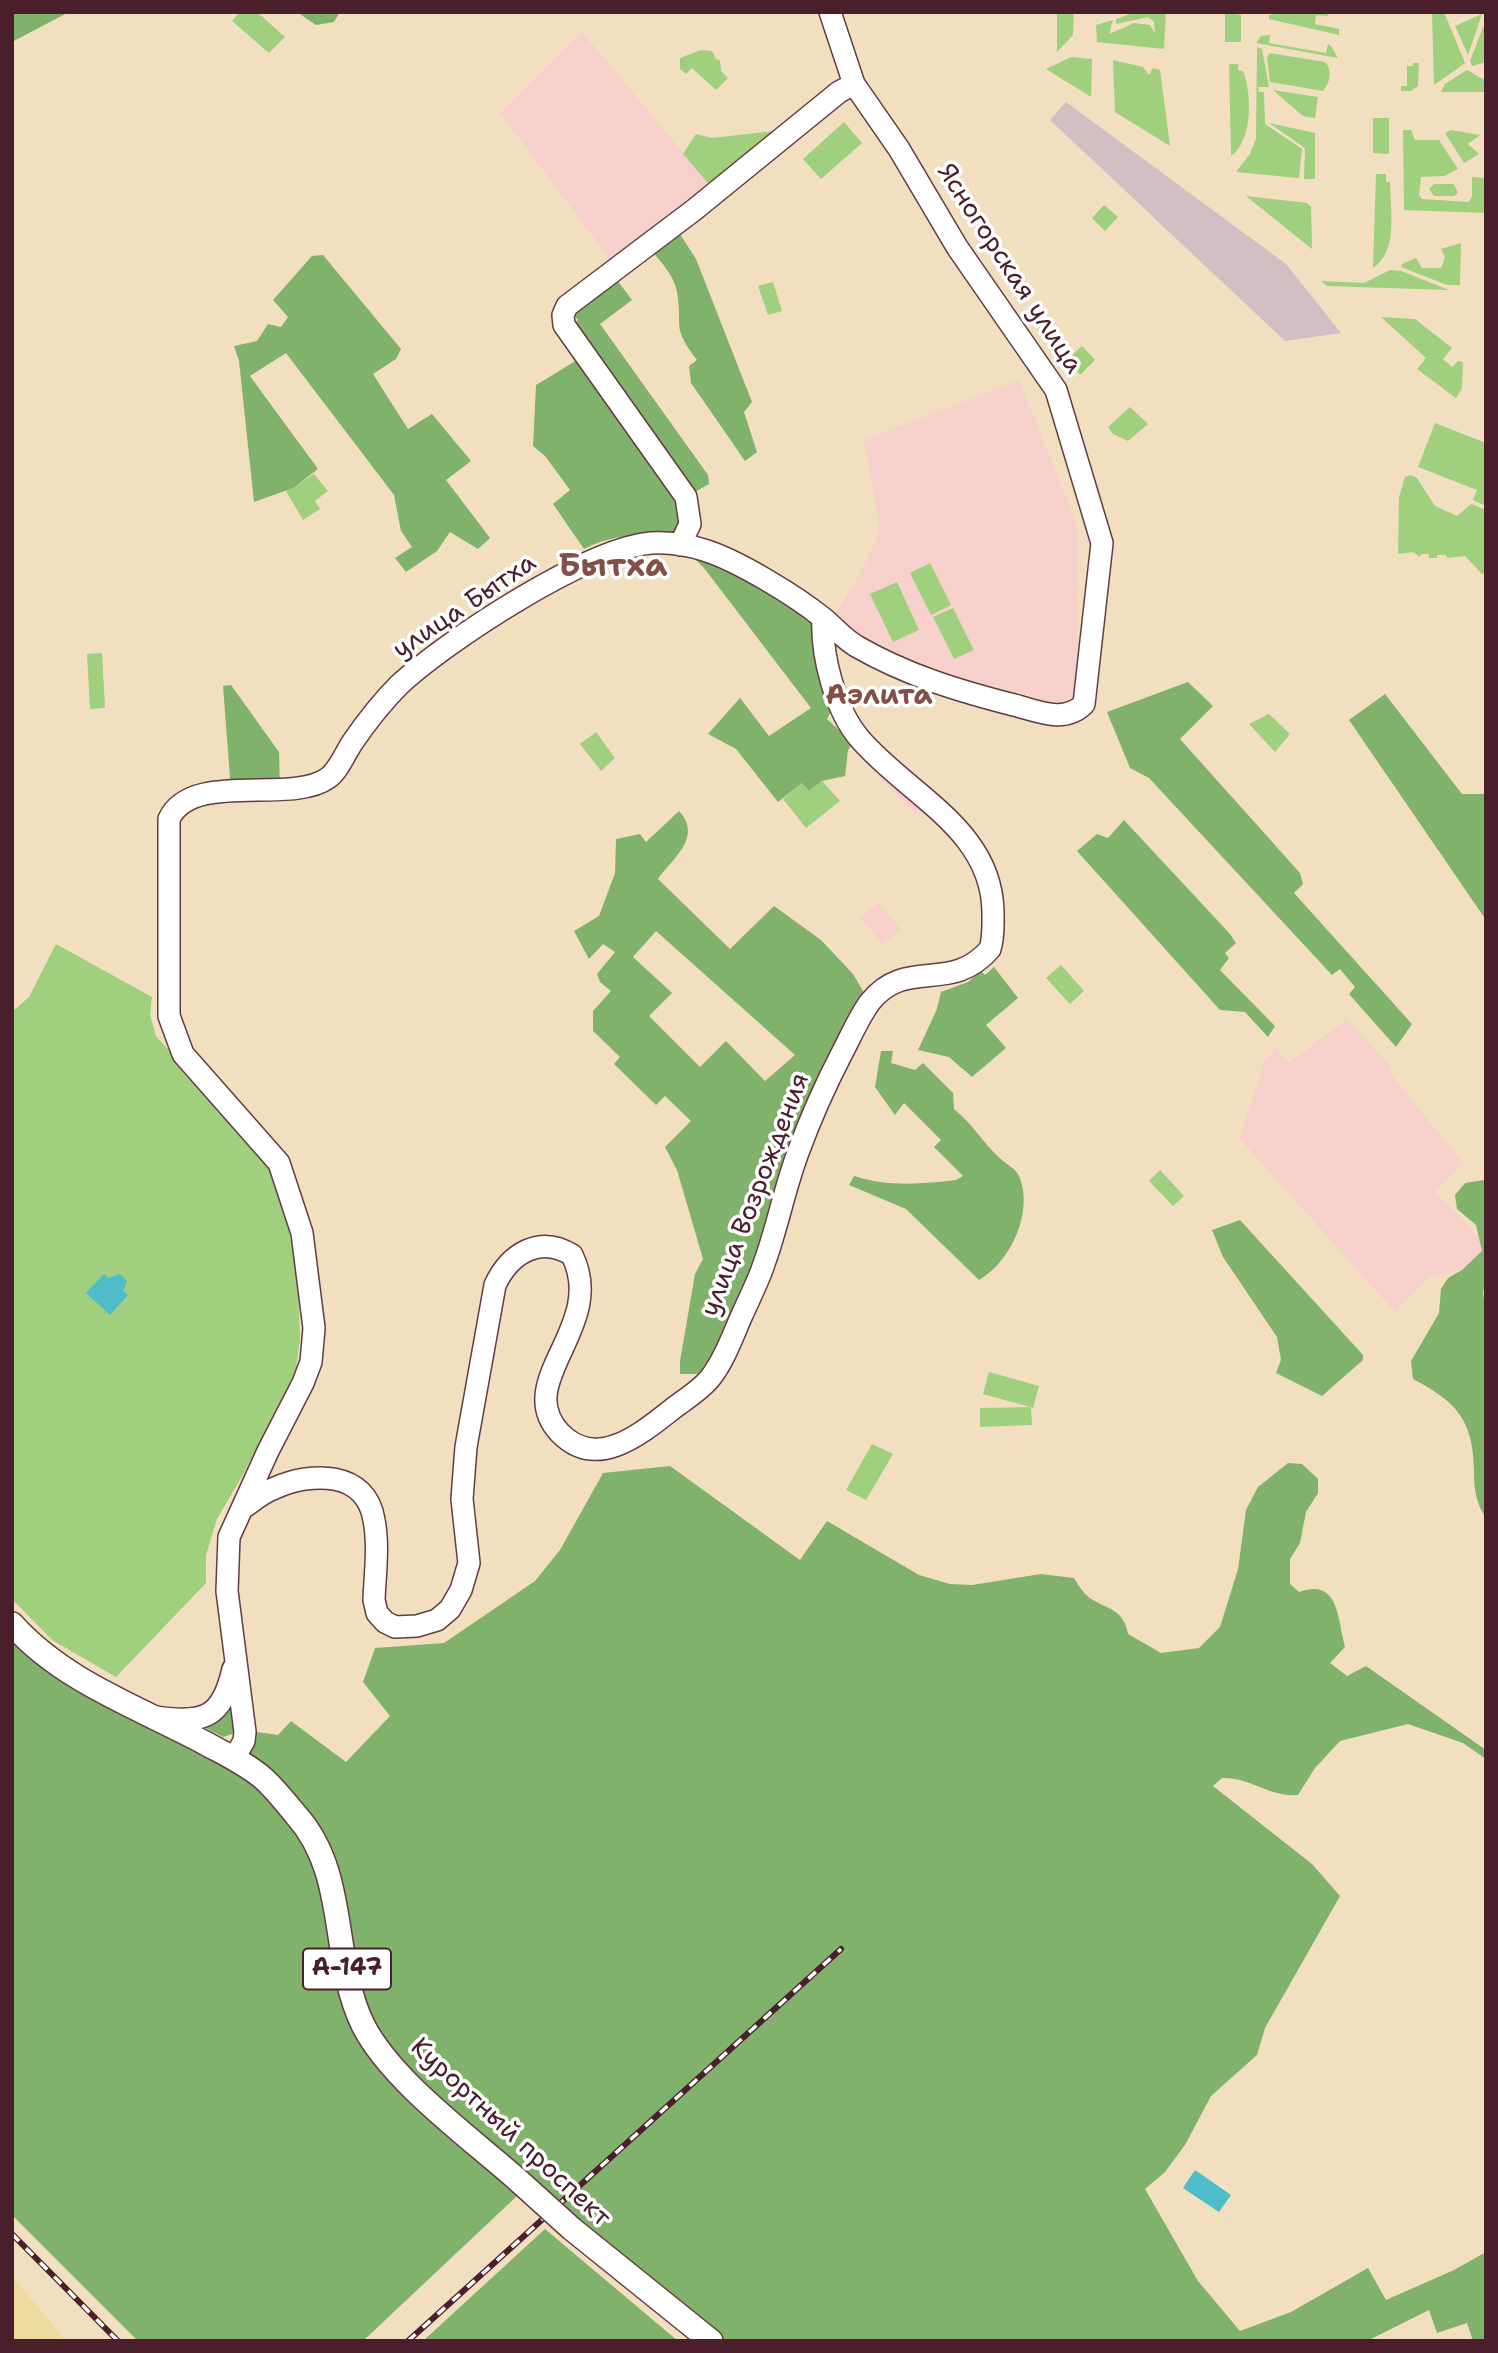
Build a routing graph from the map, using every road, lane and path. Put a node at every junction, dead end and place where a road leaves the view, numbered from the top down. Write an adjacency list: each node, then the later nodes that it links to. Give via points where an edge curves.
1 (830, 12): 2 (street, Ясногорская улица)
2 (854, 85): 3 (street, via 839,92 567,306 563,315 564,325 686,496 690,524); 5 (street, Ясногорская улица, via 899,149 957,247 1056,390 1102,543)
3 (680, 545): 4 (street, улица Бытха, via 733,562); 6 (street, улица Бытха, via 651,543 599,557 445,648 398,686 328,778 307,785 197,797 173,810 169,819 169,1016 183,1054 279,1163 302,1233 314,1344 303,1383)
4 (823, 618): 5 (street, улица Бытха, via 855,645 948,688 1046,715 1069,714); 7 (street, улица Возрождения, via 824,657 858,738 954,822 986,868 993,905 990,949 960,973 908,976 870,1002 828,1080 798,1152 764,1264 723,1357 711,1377 691,1395 626,1444 601,1449 578,1446 561,1433 545,1405 545,1390 580,1307 582,1284 572,1255 560,1247 535,1246 503,1268 495,1285 466,1447 462,1499 469,1563 461,1590 437,1620 395,1627 385,1622 374,1600 376,1548 371,1506 351,1483 333,1477)
5 (1084, 705)
6 (268, 1451): 7 (street, via 271,1468); 8 (street, улица Бытха)
7 (305, 1478): 8 (street, улица Возрождения, via 272,1488)
8 (242, 1508): 10 (street, улица Бытха, via 229,1537 226,1571)
9 (12, 1624): 11 (main road, Курортный проспект / А-147, via 74,1676)
10 (236, 1657): 11 (street, via 228,1693 209,1716 185,1720); 12 (street, улица Бытха, via 245,1732)
11 (156, 1716): 12 (main road, Курортный проспект / А-147)
12 (234, 1758): 13 (main road, Курортный проспект / А-147, bridge, via 264,1780 313,1837 331,1880 350,1984 363,2024 382,2052 572,2229)
13 (711, 2341)

